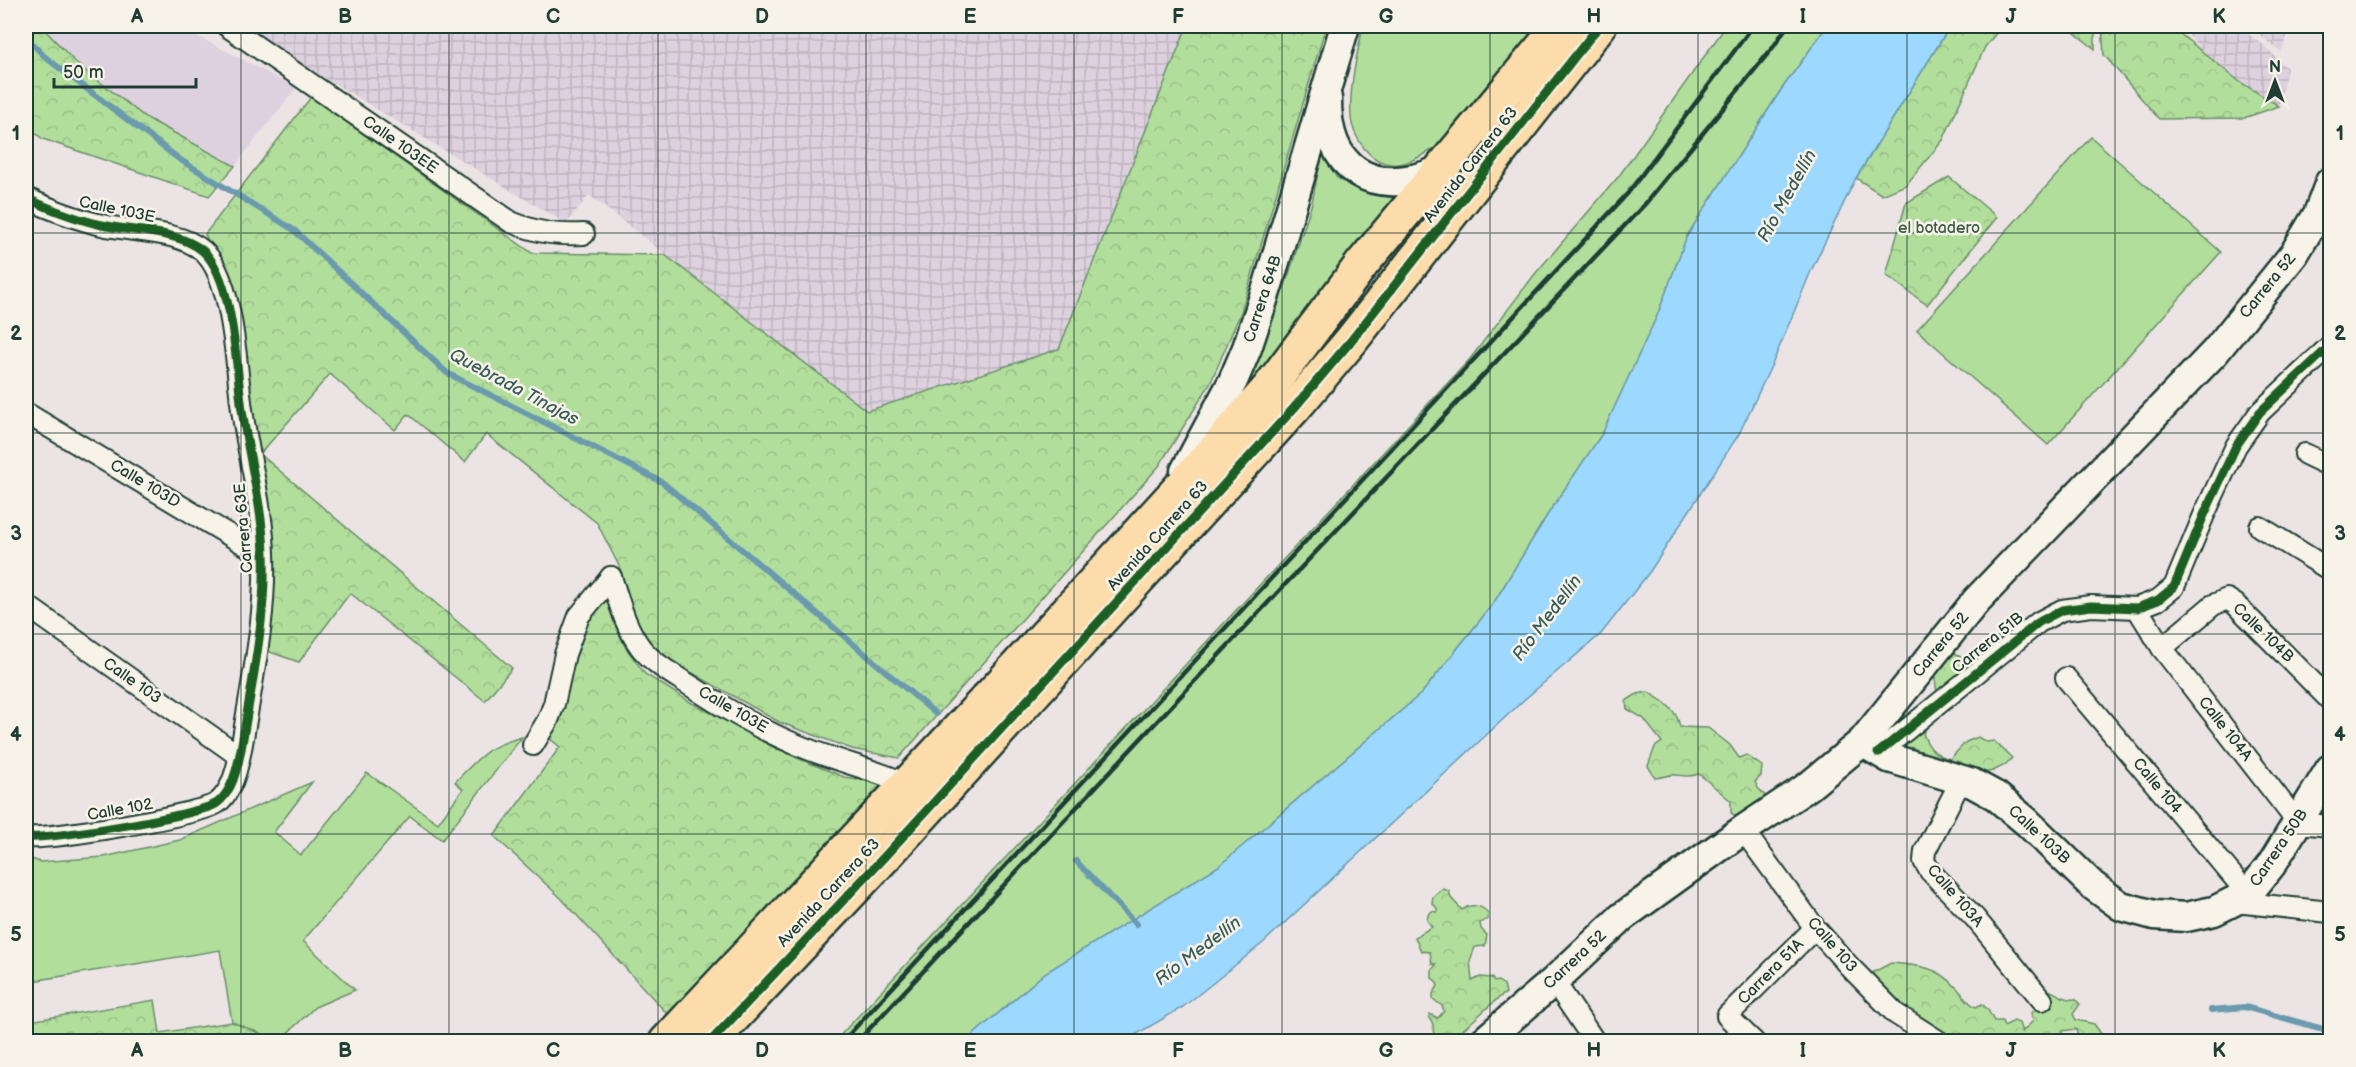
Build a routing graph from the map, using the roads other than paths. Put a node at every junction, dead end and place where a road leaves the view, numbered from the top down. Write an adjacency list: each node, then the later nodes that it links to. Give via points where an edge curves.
1 (227, 26): 9 (street, Calle 103EE, via 511,222 535,232)
2 (1346, 26): 5 (main road, Carrera 64B)
3 (1560, 26): 6 (highway, Avenida Carrera 63)
4 (1599, 26): 41 (highway, Avenida Carrera 63, via 1294,408 885,856)
5 (1329, 81): 6 (main road, Carrera 64B, via 1329,121 1340,157 1350,167 1377,181 1394,183); 15 (main road, Carrera 64B, via 1247,348 1219,409)
6 (1438, 171): 15 (highway, Avenida Carrera 63, via 1269,388)
7 (2331, 182): 25 (main road, Carrera 52, via 2295,254 2215,352 1976,601)
8 (26, 198): 10 (street, Calle 103E, via 101,225 166,235)
9 (584, 234)
10 (202, 251): 17 (street, Carrera 63E, via 212,263 230,315)
11 (2331, 346): 20 (street, via 2260,412 2236,446 2174,587 2158,600)
12 (26, 412): 17 (street, Calle 103D)
13 (2305, 454): 14 (street)
14 (2331, 466)
15 (1167, 503): 29 (highway, Avenida Carrera 63)
16 (2260, 526): 18 (street)
17 (264, 556): 26 (street, Carrera 63E, via 258,648)
18 (2331, 570)
19 (26, 605): 26 (street, Calle 103)
20 (2137, 608): 21 (street, Calle 104A); 25 (street, Carrera 51B, via 2091,606 2062,610 2038,622)
21 (2162, 648): 23 (street, Calle 104B, via 2213,605 2227,599); 31 (street, Calle 104A)
22 (2066, 678): 35 (street, Calle 104)
23 (2331, 700)
24 (533, 745): 29 (street, Calle 103E, via 554,704 565,654 579,616 611,577 628,629 642,649 668,671 712,700 793,743)
25 (1870, 747): 28 (main road, Calle 103B, via 1889,759); 33 (main road, Carrera 52)
26 (238, 756): 30 (street, Carrera 63E, via 230,786)
27 (2331, 769): 31 (main road, Carrera 50B)
28 (1961, 780): 35 (main road, Calle 103B, via 1996,796 2092,885 2121,906 2154,915 2186,917); 39 (street, Calle 103A, via 1925,850 1924,861)
29 (907, 784): 40 (highway, Avenida Carrera 63)
30 (218, 803): 34 (street, Calle 102, via 192,812 56,837)
31 (2298, 823): 32 (street); 35 (main road, Carrera 50B, via 2272,864)
32 (2331, 826)
33 (1743, 830): 37 (street, Calle 103); 38 (main road, Carrera 52, via 1622,917)
34 (26, 837)
35 (2232, 902): 36 (street)
36 (2331, 912)
37 (1815, 928): 44 (street, Carrera 51A, via 1727,1016); 45 (street, Calle 103, via 1896,1014)
38 (1554, 981): 42 (main road, Carrera 52); 43 (street)
39 (2042, 1000)
40 (666, 1041)
41 (710, 1041)
42 (1483, 1041)
43 (1595, 1041)
44 (1754, 1041)
45 (1940, 1041)

